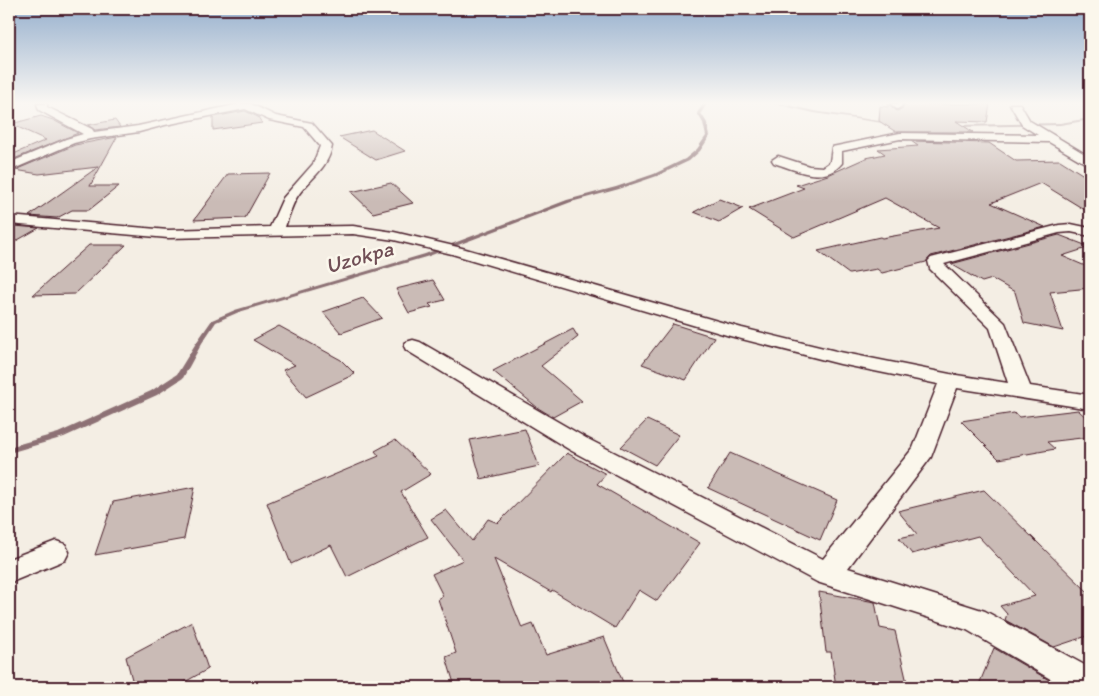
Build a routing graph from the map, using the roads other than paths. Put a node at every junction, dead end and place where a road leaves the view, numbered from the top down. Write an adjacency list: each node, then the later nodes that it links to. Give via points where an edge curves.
1 (87, 136): 9 (street)
2 (318, 136): 11 (street, via 326,146 325,154 314,172 291,195)
3 (898, 136): 7 (street, via 836,149 836,163 826,171 808,170)
4 (924, 136): 6 (street)
5 (1047, 136): 6 (street)
6 (1051, 139): 8 (street)
7 (778, 160)
8 (1090, 162)
9 (9, 167)
10 (9, 220): 11 (street, via 168,234)
11 (276, 231): 14 (street, via 353,230 394,236 457,250 736,332 840,358)
12 (1090, 232): 15 (street, via 1060,229 936,261 936,266 999,328)
13 (413, 346): 19 (street, via 578,444)
14 (950, 380): 15 (street); 19 (street, via 923,451)
15 (1021, 390): 16 (street)
16 (1090, 402)
17 (56, 552): 18 (street)
18 (9, 571)
19 (826, 574): 20 (street, via 975,620)
20 (1090, 685)

